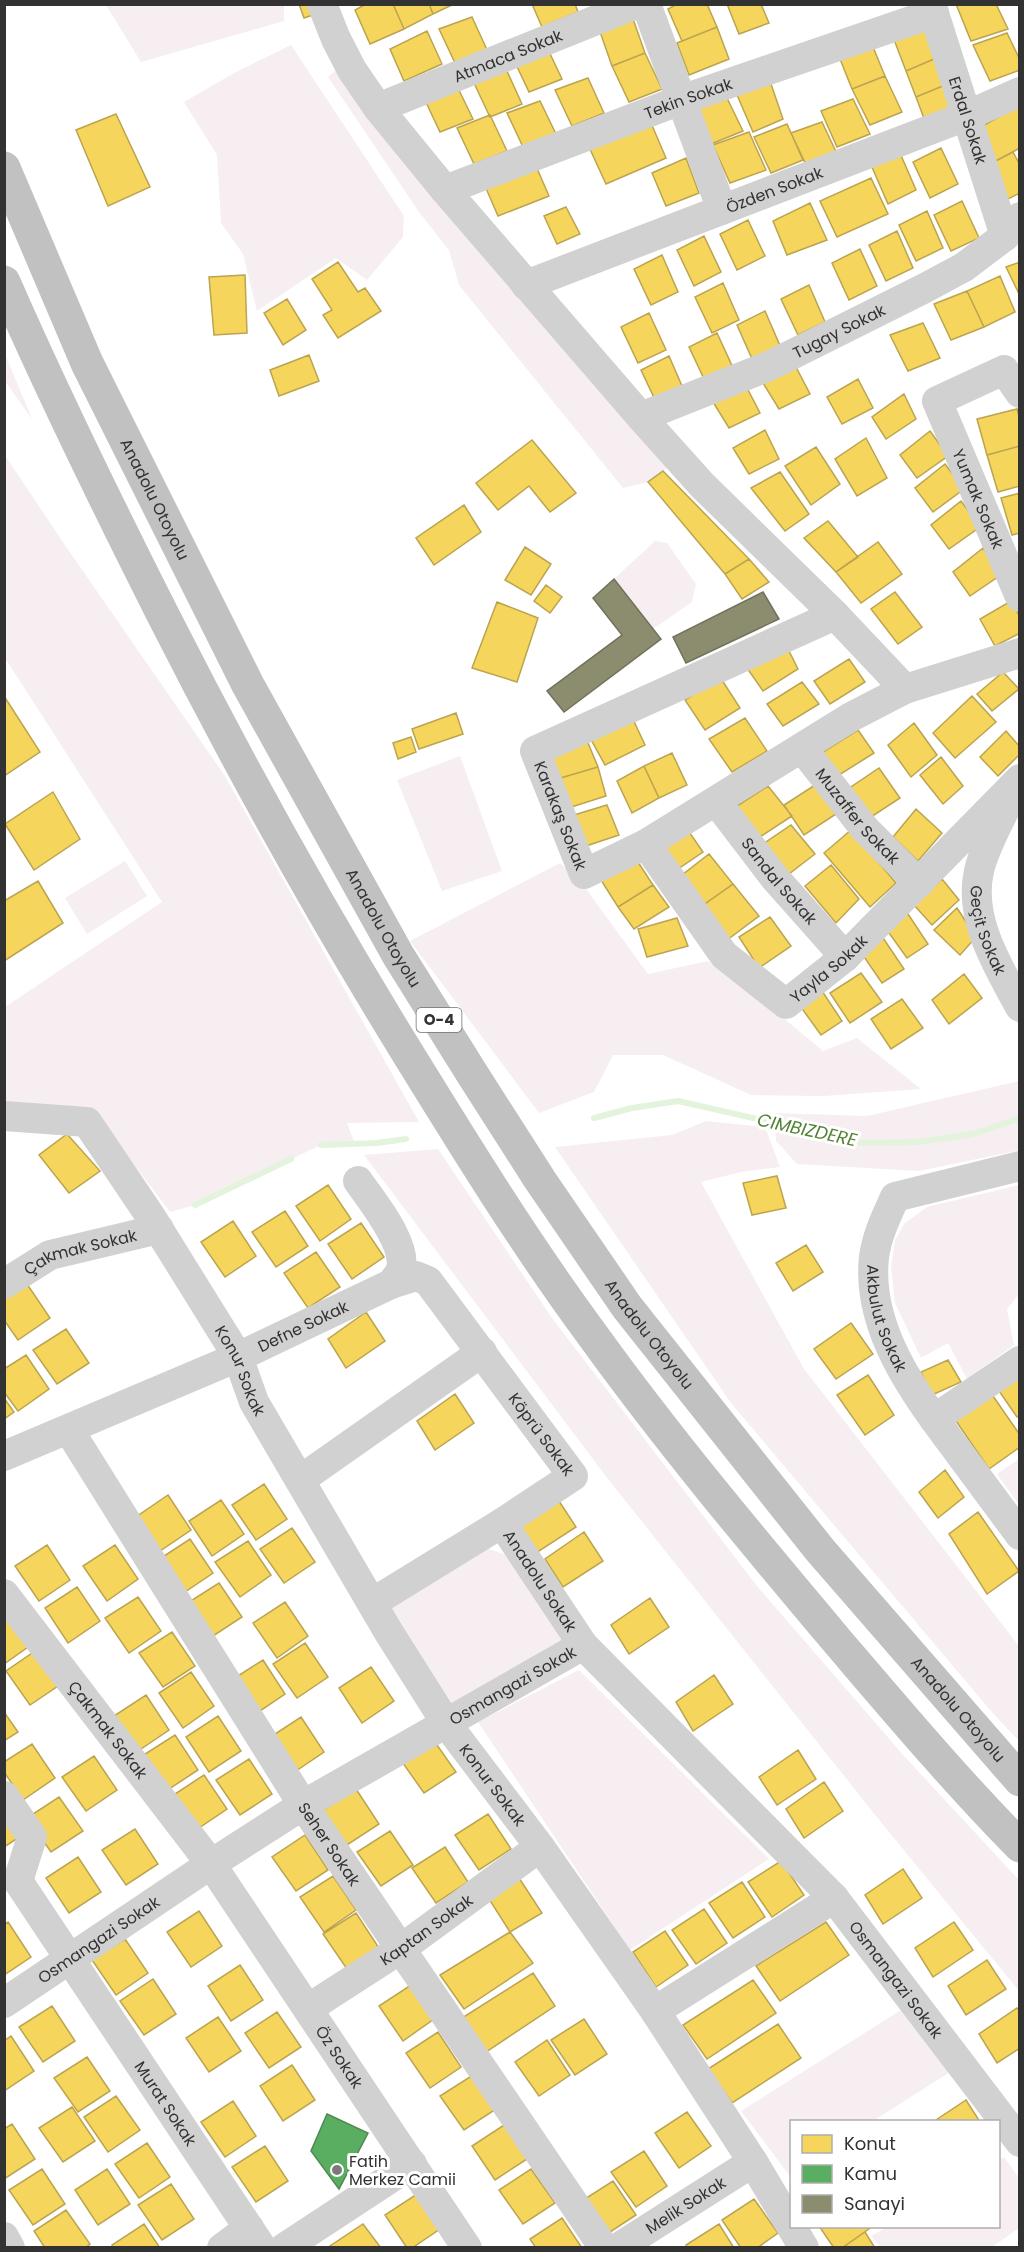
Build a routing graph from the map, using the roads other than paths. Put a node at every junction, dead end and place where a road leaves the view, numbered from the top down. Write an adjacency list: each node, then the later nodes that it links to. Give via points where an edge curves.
1 (636, 4): 7 (street, Atmaca Sokak)
2 (646, 4): 6 (street)
3 (326, 6): 7 (street, via 352,70)
4 (933, 9): 6 (street, Tekin Sokak); 8 (street, Erdal Sokak)
5 (1020, 92): 8 (street, Özden Sokak)
6 (681, 100): 10 (street, Tekin Sokak); 11 (street)
7 (378, 108): 10 (street)
8 (966, 116): 11 (street, Özden Sokak); 12 (street, Erdal Sokak)
9 (4, 168): 48 (highway, Anadolu Otoyolu / O-4, via 87,363 248,684 398,955 471,1072 634,1316 820,1550)
10 (445, 190): 14 (street)
11 (722, 210): 14 (street, Özden Sokak)
12 (1012, 226): 16 (street, Tugay Sokak, via 964,267 833,335 769,366)
13 (4, 282): 51 (highway, O-4, via 47,381 215,716 360,977 493,1191 590,1332 673,1441 886,1698)
14 (526, 285): 16 (street)
15 (1020, 393): 17 (street, Yumak Sokak, via 1004,370 937,401)
16 (641, 417): 18 (street, via 702,486)
17 (1020, 597)
18 (835, 615): 20 (street); 24 (street, Karakaş Sokak, via 535,751 584,874)
19 (1020, 653): 20 (street, Karakaş Sokak)
20 (905, 689): 21 (street, Karakaş Sokak)
21 (802, 748): 23 (street, Karakaş Sokak); 25 (street, Muzaffer Sokak, via 865,830)
22 (1018, 781): 25 (street, Yayla Sokak); 27 (street, Geçit Sokak, via 984,857 976,890 983,928)
23 (716, 801): 24 (street, Karakaş Sokak); 26 (street, Sandal Sokak, via 774,877)
24 (646, 844): 26 (street, Yayla Sokak, via 724,955 786,1004)
25 (919, 882): 26 (street, Yayla Sokak)
26 (845, 957)
27 (1010, 964): 28 (street, Geçit Sokak)
28 (1020, 1007)
29 (4, 1116): 32 (street, Konur Sokak, via 87,1122)
30 (1020, 1166): 38 (street, Akbulut Sokak, via 895,1197 877,1237 877,1306 904,1374)
31 (358, 1182): 34 (street, via 384,1217 400,1249 400,1272)
32 (155, 1223): 33 (street, Çakmak Sokak, via 50,1255); 36 (street, Konur Sokak)
33 (4, 1284)
34 (391, 1284): 35 (street, Köprü Sokak, via 416,1276 428,1281); 36 (street, Defne Sokak)
35 (482, 1352): 41 (street); 42 (street, Köprü Sokak, via 573,1476)
36 (238, 1357): 39 (street, Defne Sokak); 41 (street, Konur Sokak, via 254,1402)
37 (1020, 1361): 38 (street)
38 (934, 1419): 43 (street, Akbulut Sokak)
39 (69, 1430): 40 (street, Defne Sokak); 50 (street, Seher Sokak)
40 (4, 1456)
41 (300, 1480): 45 (street, Konur Sokak)
42 (502, 1523): 45 (street, Anadolu Sokak); 46 (street, Anadolu Sokak)
43 (1020, 1535)
44 (5, 1595): 53 (street, Çakmak Sokak)
45 (372, 1604): 47 (street, Konur Sokak)
46 (583, 1645): 47 (street, Osmangazi Sokak); 55 (street, Osmangazi Sokak)
47 (446, 1723): 50 (street, Osmangazi Sokak); 52 (street, Konur Sokak)
48 (1020, 1780)
49 (4, 1796): 54 (street, via 32,1837)
50 (303, 1805): 53 (street, Osmangazi Sokak); 56 (street, Seher Sokak)
51 (1020, 1846)
52 (540, 1847): 56 (street, Kaptan Sokak); 60 (street, Konur Sokak)
53 (211, 1864): 57 (street, Osmangazi Sokak); 59 (street, Öz Sokak)
54 (11, 1880): 57 (street, Murat Sokak)
55 (834, 1898): 60 (street); 61 (street, Osmangazi Sokak)
56 (402, 1948): 59 (street, Kaptan Sokak); 72 (street, Seher Sokak)
57 (71, 1959): 58 (street, Osmangazi Sokak); 67 (street, Murat Sokak)
58 (4, 2003)
59 (309, 2008): 63 (street, Öz Sokak)
60 (655, 2012): 62 (street, Konur Sokak)
61 (1020, 2142)
62 (753, 2162): 64 (street, Konur Sokak); 73 (street, Melik Sokak)
63 (412, 2164): 70 (street); 71 (street, Öz Sokak)
64 (790, 2224)
65 (793, 2228): 74 (street, Konur Sokak)
66 (4, 2237): 68 (street)
67 (256, 2238): 69 (street)
68 (10, 2247)
69 (222, 2247)
70 (284, 2247)
71 (467, 2247)
72 (604, 2247)
73 (618, 2247)
74 (804, 2247)

